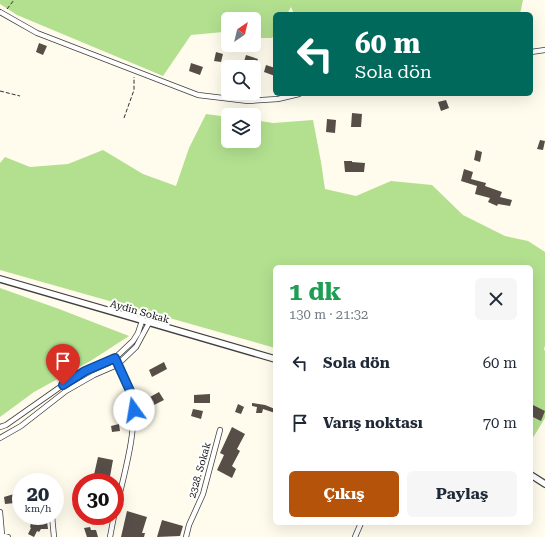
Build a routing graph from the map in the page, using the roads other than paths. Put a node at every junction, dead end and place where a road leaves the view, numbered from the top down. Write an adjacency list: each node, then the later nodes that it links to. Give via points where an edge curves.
1 (1, 13): 4 (street, via 37,33 198,95 248,101)
2 (545, 50): 3 (street)
3 (533, 52)
4 (291, 96)
5 (0, 279): 6 (street, Aydin Sokak)
6 (142, 321): 7 (street, Aydin Sokak); 8 (street, via 133,341)
7 (149, 323): 9 (street, Aydin Sokak); 10 (street, via 136,347)
8 (115, 358): 10 (street); 11 (street, via 85,371)
9 (273, 358)
10 (117, 365): 13 (street, via 66,391 22,426); 14 (street, via 131,393 134,410)
11 (0, 427)
12 (220, 430): 25 (street, 2328. Sokak, via 203,494)
13 (0, 438)
14 (124, 473)
15 (533, 476): 16 (street)
16 (545, 484)
17 (0, 512): 21 (street)
18 (53, 525): 23 (street)
19 (113, 525): 24 (street)
20 (360, 525): 26 (street)
21 (1, 535): 22 (street)
22 (8, 537)
23 (54, 537)
24 (110, 537)
25 (186, 537)
26 (355, 537)

